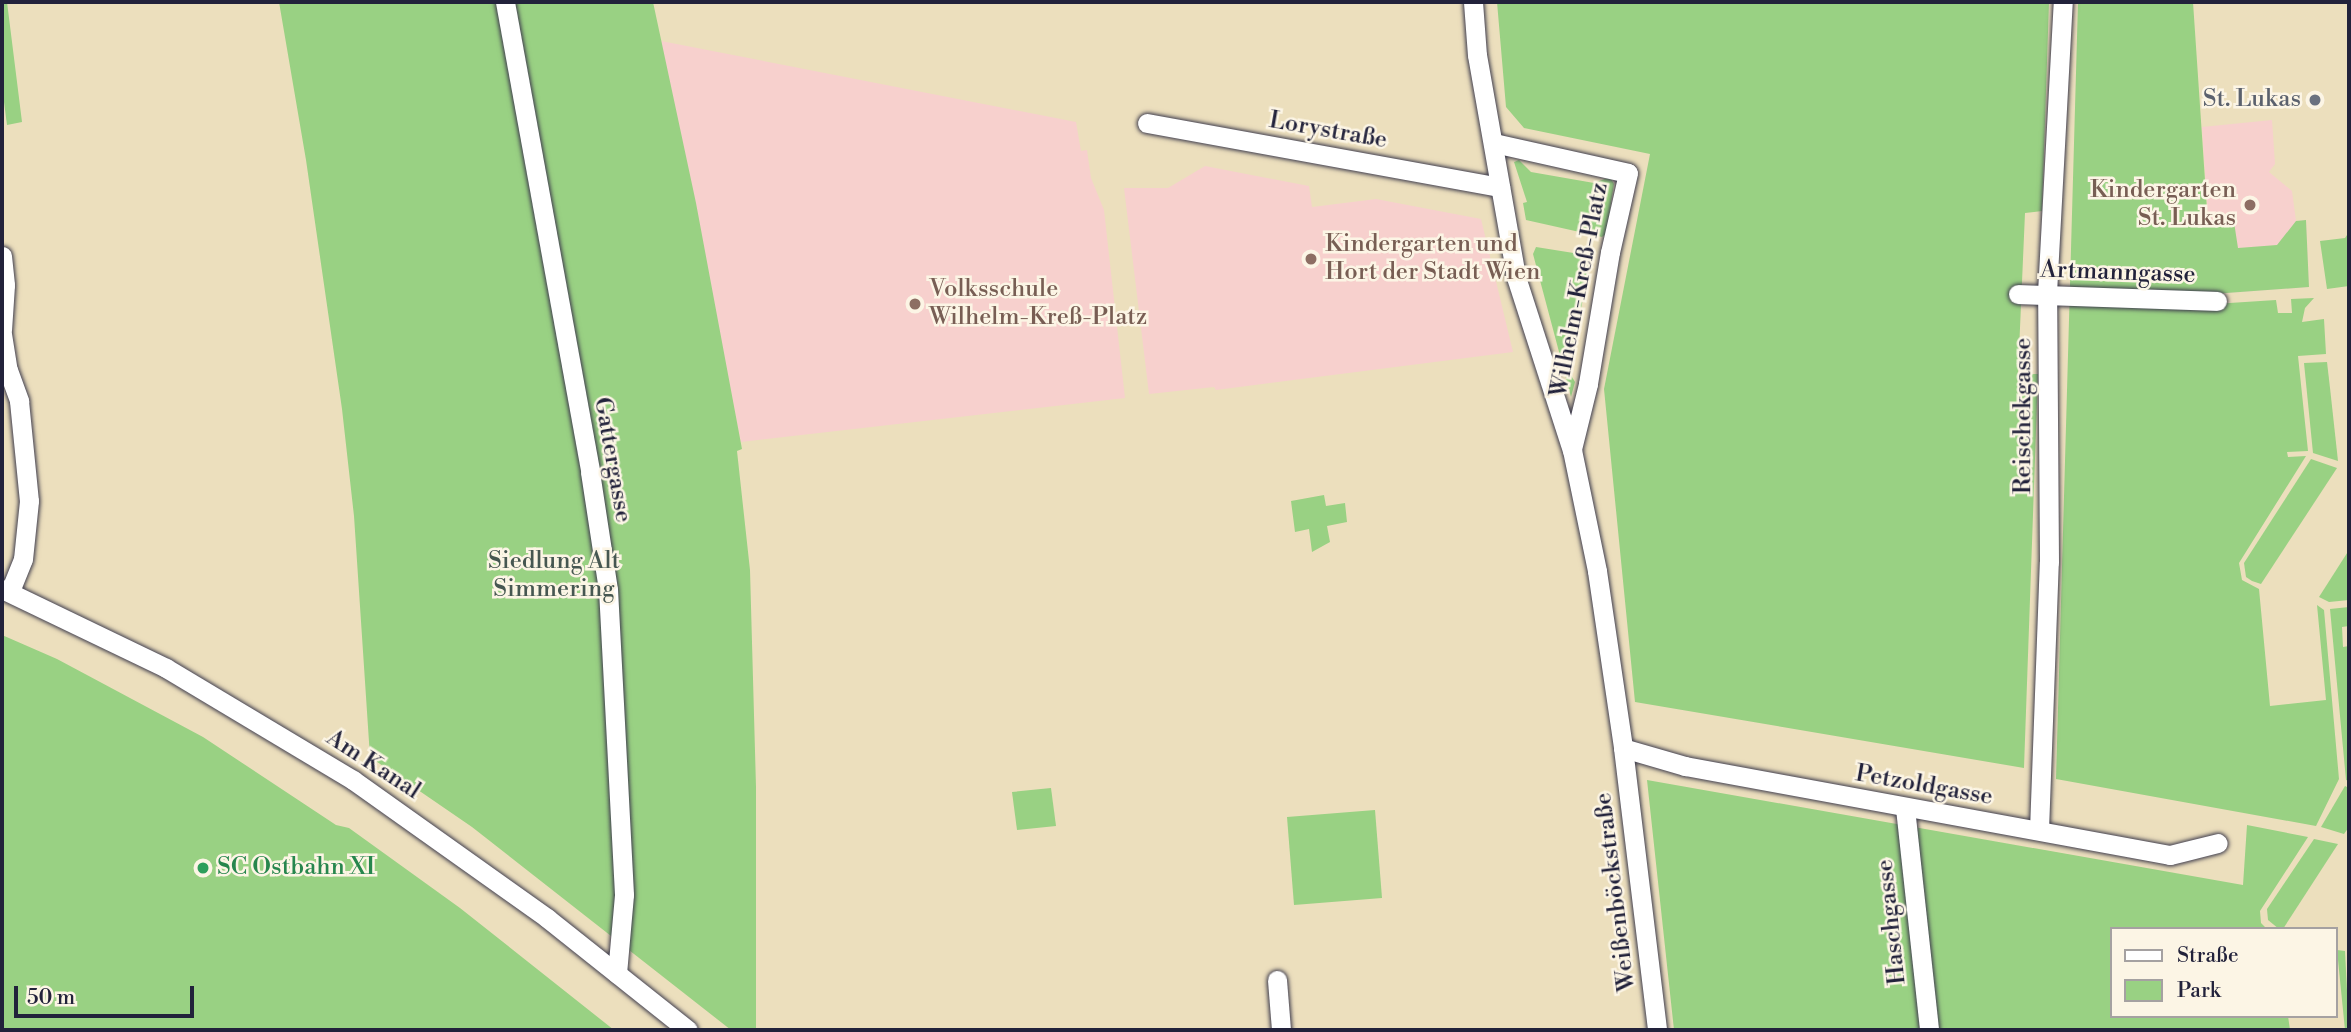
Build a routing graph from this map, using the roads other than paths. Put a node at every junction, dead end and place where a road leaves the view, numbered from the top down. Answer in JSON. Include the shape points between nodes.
{"nodes":[{"id":1,"x":505,"y":2,"type":"edge"},
{"id":2,"x":1473,"y":2,"type":"edge"},
{"id":3,"x":2063,"y":2,"type":"edge"},
{"id":4,"x":1147,"y":123,"type":"dead end"},
{"id":5,"x":1494,"y":143,"type":"junction"},
{"id":6,"x":1500,"y":187,"type":"junction"},
{"id":7,"x":2,"y":256,"type":"edge"},
{"id":8,"x":2048,"y":293,"type":"junction"},
{"id":9,"x":2018,"y":294,"type":"dead end"},
{"id":10,"x":2217,"y":301,"type":"dead end"},
{"id":11,"x":2,"y":332,"type":"edge"},
{"id":12,"x":1572,"y":450,"type":"junction"},
{"id":13,"x":6,"y":590,"type":"edge"},
{"id":14,"x":1623,"y":748,"type":"junction"},
{"id":15,"x":1905,"y":808,"type":"junction"},
{"id":16,"x":2039,"y":830,"type":"junction"},
{"id":17,"x":2218,"y":843,"type":"dead end"},
{"id":18,"x":617,"y":974,"type":"junction"},
{"id":19,"x":1277,"y":980,"type":"dead end"},
{"id":20,"x":688,"y":1030,"type":"edge"},
{"id":21,"x":1281,"y":1030,"type":"edge"},
{"id":22,"x":1657,"y":1030,"type":"edge"},
{"id":23,"x":1929,"y":1030,"type":"edge"}],
"edges":[{"from":1,"to":18,"type":"street","name":"Gattergasse","via":[[608,589],[624,895]]},
{"from":2,"to":5,"type":"street","via":[[1476,55]]},
{"from":3,"to":8,"type":"street","name":"Reischekgasse"},
{"from":4,"to":6,"type":"street","name":"Lorystraße"},
{"from":5,"to":6,"type":"street","name":"Wilhelm-Kreß-Platz"},
{"from":5,"to":12,"type":"street","name":"Wilhelm-Kreß-Platz","via":[[1628,173]]},
{"from":6,"to":12,"type":"street","name":"Wilhelm-Kreß-Platz","via":[[1516,277]]},
{"from":7,"to":11,"type":"street"},
{"from":8,"to":9,"type":"street","name":"Artmanngasse"},
{"from":8,"to":10,"type":"street","name":"Artmanngasse"},
{"from":8,"to":16,"type":"street","name":"Reischekgasse","via":[[2049,562]]},
{"from":11,"to":13,"type":"street","via":[[19,401],[29,500],[23,559]]},
{"from":12,"to":14,"type":"street","name":"Wilhelm-Kreß-Platz","via":[[1597,571]]},
{"from":13,"to":18,"type":"street","name":"Am Kanal","via":[[166,668],[353,780],[498,881]]},
{"from":14,"to":15,"type":"street","name":"Petzoldgasse","via":[[1685,766]]},
{"from":14,"to":22,"type":"street","name":"Weißenböckstraße"},
{"from":15,"to":16,"type":"street","name":"Petzoldgasse"},
{"from":15,"to":23,"type":"street","name":"Haschgasse"},
{"from":16,"to":17,"type":"street","name":"Petzoldgasse","via":[[2170,855]]},
{"from":18,"to":20,"type":"street","name":"Am Kanal"},
{"from":19,"to":21,"type":"street"}]}
